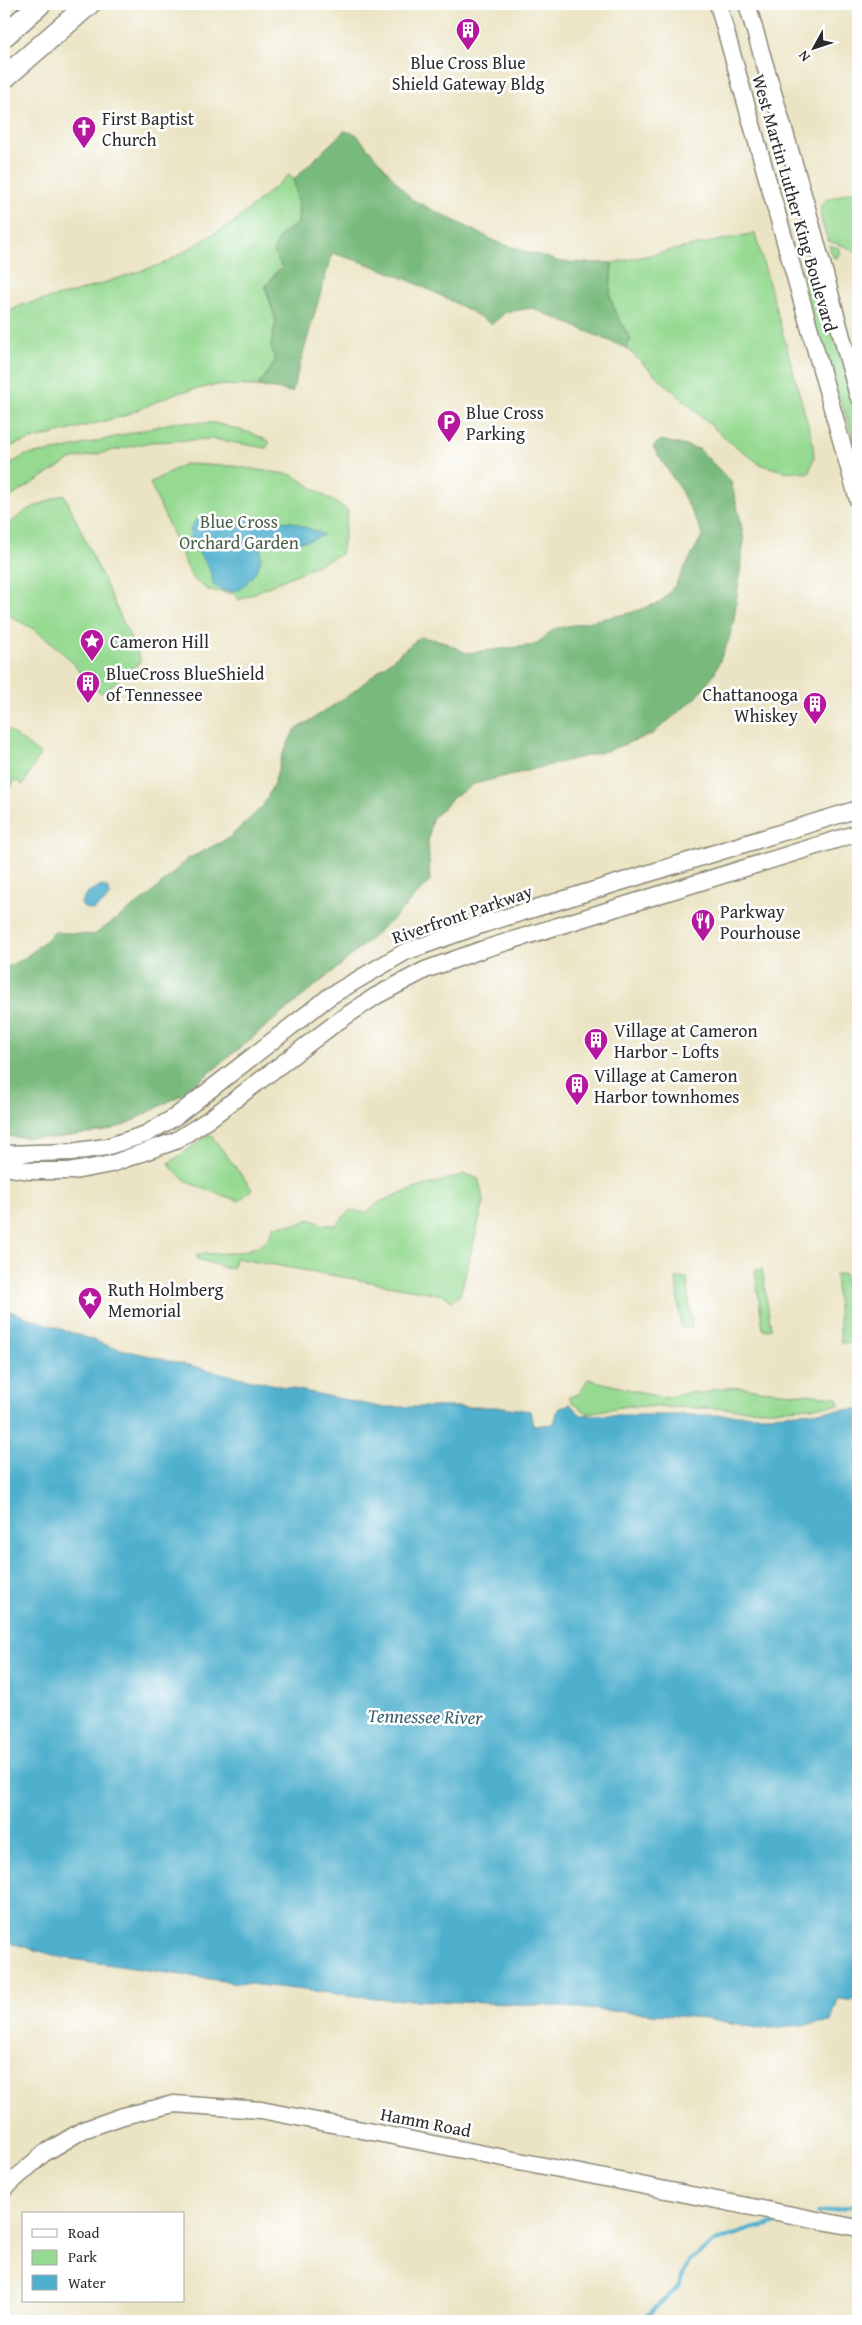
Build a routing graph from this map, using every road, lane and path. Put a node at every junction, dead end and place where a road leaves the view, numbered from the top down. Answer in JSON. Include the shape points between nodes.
{"nodes":[{"id":1,"x":40,"y":4,"type":"edge"},
{"id":2,"x":89,"y":4,"type":"edge"},
{"id":3,"x":718,"y":4,"type":"edge"},
{"id":4,"x":747,"y":4,"type":"edge"},
{"id":5,"x":4,"y":36,"type":"edge"},
{"id":6,"x":4,"y":78,"type":"edge"},
{"id":7,"x":858,"y":396,"type":"edge"},
{"id":8,"x":858,"y":500,"type":"edge"},
{"id":9,"x":858,"y":809,"type":"edge"},
{"id":10,"x":858,"y":833,"type":"edge"},
{"id":11,"x":4,"y":1154,"type":"edge"},
{"id":12,"x":4,"y":1168,"type":"edge"},
{"id":13,"x":4,"y":2189,"type":"edge"},
{"id":14,"x":858,"y":2228,"type":"edge"}],
"edges":[{"from":1,"to":5,"type":"highway"},
{"from":2,"to":6,"type":"highway"},
{"from":3,"to":8,"type":"main road","name":"West Martin Luther King Boulevard"},
{"from":4,"to":7,"type":"main road","name":"West Martin Luther King Boulevard"},
{"from":9,"to":11,"type":"main road","name":"Riverfront Parkway","via":[[484,924],[405,952],[330,996],[176,1117],[146,1134],[106,1147],[72,1152]]},
{"from":10,"to":12,"type":"main road","via":[[425,970],[376,996],[208,1120],[168,1144],[111,1164],[74,1171]]},
{"from":13,"to":14,"type":"main road","name":"Hamm Road","via":[[43,2154],[83,2130],[174,2104],[269,2111]]}]}
